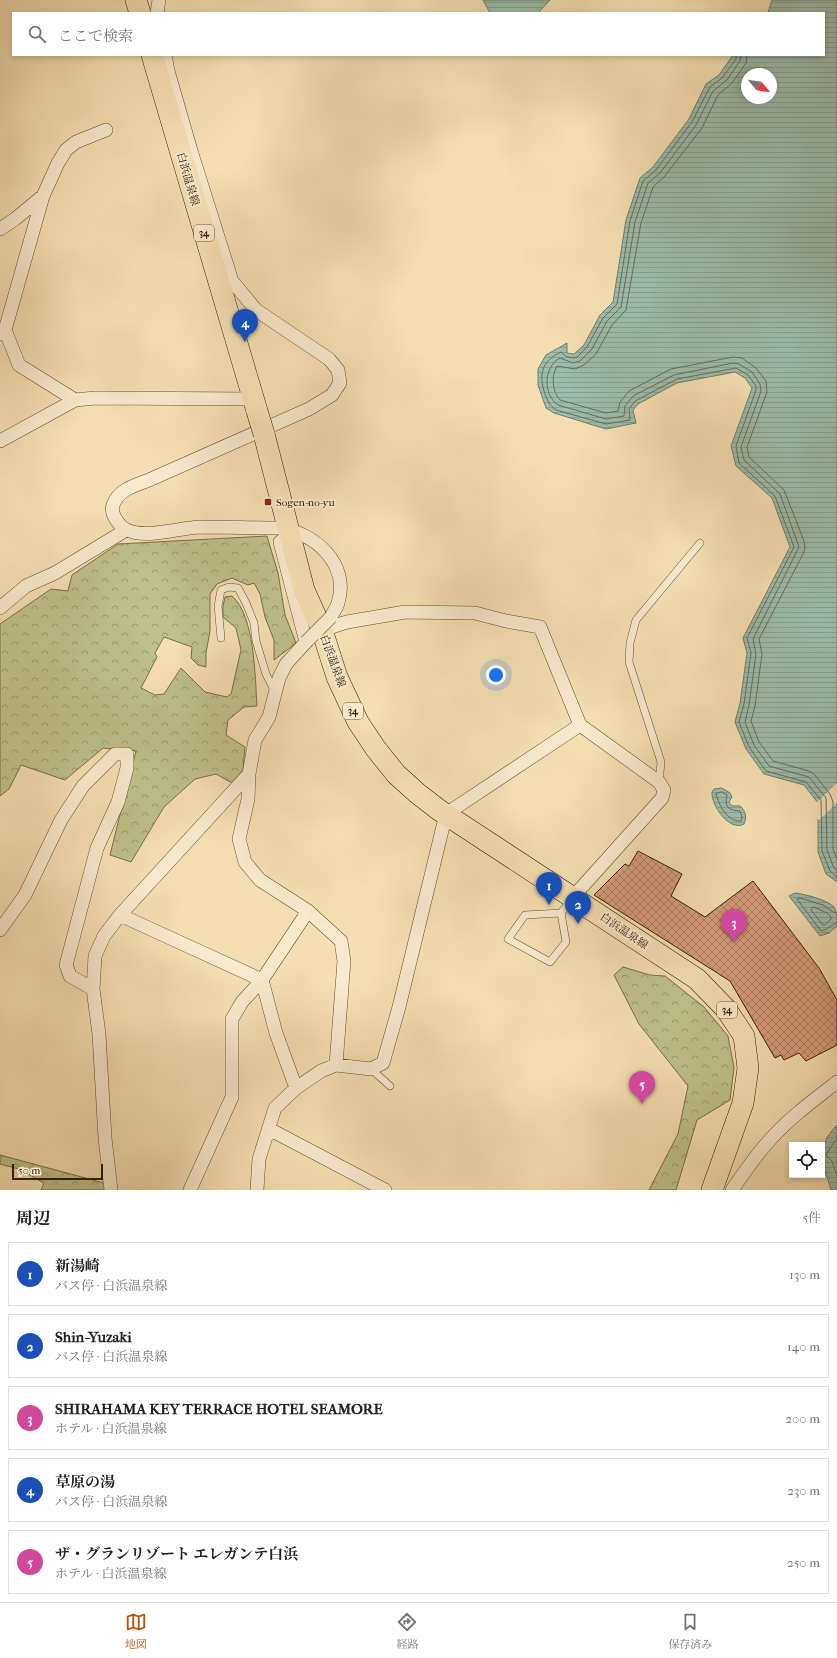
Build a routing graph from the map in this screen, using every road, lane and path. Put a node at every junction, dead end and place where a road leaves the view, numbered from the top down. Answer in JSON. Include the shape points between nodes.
{"nodes":[{"id":1,"x":136,"y":0,"type":"edge"},
{"id":2,"x":159,"y":0,"type":"edge"},
{"id":3,"x":140,"y":12,"type":"edge"},
{"id":4,"x":157,"y":12,"type":"edge"},
{"id":5,"x":152,"y":56,"type":"edge"},
{"id":6,"x":165,"y":56,"type":"edge"},
{"id":7,"x":106,"y":130,"type":"dead end"},
{"id":8,"x":43,"y":196,"type":"junction"},
{"id":9,"x":0,"y":228,"type":"edge"},
{"id":10,"x":2,"y":332,"type":"edge"},
{"id":11,"x":75,"y":400,"type":"junction"},
{"id":12,"x":255,"y":405,"type":"junction"},
{"id":13,"x":0,"y":441,"type":"edge"},
{"id":14,"x":126,"y":530,"type":"junction"},
{"id":15,"x":289,"y":531,"type":"junction"},
{"id":16,"x":700,"y":542,"type":"dead end"},
{"id":17,"x":0,"y":608,"type":"edge"},
{"id":18,"x":320,"y":630,"type":"junction"},
{"id":19,"x":221,"y":638,"type":"dead end"},
{"id":20,"x":275,"y":692,"type":"junction"},
{"id":21,"x":580,"y":725,"type":"junction"},
{"id":22,"x":249,"y":774,"type":"junction"},
{"id":23,"x":659,"y":782,"type":"junction"},
{"id":24,"x":446,"y":814,"type":"junction"},
{"id":25,"x":567,"y":905,"type":"junction"},
{"id":26,"x":308,"y":911,"type":"junction"},
{"id":27,"x":120,"y":915,"type":"junction"},
{"id":28,"x":0,"y":930,"type":"edge"},
{"id":29,"x":262,"y":980,"type":"junction"},
{"id":30,"x":93,"y":989,"type":"junction"},
{"id":31,"x":336,"y":1065,"type":"junction"},
{"id":32,"x":371,"y":1069,"type":"junction"},
{"id":33,"x":837,"y":1082,"type":"edge"},
{"id":34,"x":390,"y":1086,"type":"dead end"},
{"id":35,"x":296,"y":1088,"type":"junction"},
{"id":36,"x":269,"y":1129,"type":"junction"},
{"id":37,"x":111,"y":1190,"type":"edge"},
{"id":38,"x":190,"y":1190,"type":"edge"},
{"id":39,"x":257,"y":1190,"type":"edge"},
{"id":40,"x":385,"y":1190,"type":"edge"},
{"id":41,"x":712,"y":1190,"type":"edge"},
{"id":42,"x":732,"y":1190,"type":"edge"}],
"edges":[{"from":1,"to":3,"type":"main road"},
{"from":2,"to":4,"type":"street"},
{"from":5,"to":12,"type":"main road","name":"白浜温泉線","number":"34"},
{"from":6,"to":14,"type":"street","via":[[192,154],[232,281],[256,310],[329,359],[338,370],[340,382],[332,395],[309,409],[124,489],[115,500],[112,509],[114,517]]},
{"from":7,"to":8,"type":"street","via":[[76,142],[66,150]]},
{"from":8,"to":9,"type":"street"},
{"from":8,"to":10,"type":"street"},
{"from":10,"to":11,"type":"street","via":[[19,364]]},
{"from":11,"to":12,"type":"street","via":[[95,398]]},
{"from":11,"to":13,"type":"street"},
{"from":12,"to":15,"type":"main road","name":"白浜温泉線","number":"34","bridge":true},
{"from":14,"to":15,"type":"street","via":[[143,533],[198,527]]},
{"from":14,"to":17,"type":"street","via":[[55,573],[26,586]]},
{"from":15,"to":18,"type":"main road","name":"白浜温泉線","number":"34","via":[[304,590]]},
{"from":15,"to":18,"type":"street","via":[[324,548],[336,566],[340,591],[338,604]]},
{"from":16,"to":23,"type":"lane","via":[[636,620],[630,643],[629,662],[661,762]]},
{"from":18,"to":20,"type":"street","via":[[286,664]]},
{"from":18,"to":21,"type":"street","via":[[347,622],[405,612],[475,612],[540,627]]},
{"from":18,"to":24,"type":"main road","name":"白浜温泉線","number":"34","via":[[337,677],[358,722],[376,749],[396,774]]},
{"from":19,"to":20,"type":"lane","via":[[218,606],[221,590],[229,587],[238,588],[254,623],[256,641],[266,674]]},
{"from":20,"to":22,"type":"street","via":[[269,717],[255,740]]},
{"from":21,"to":23,"type":"street"},
{"from":21,"to":24,"type":"street"},
{"from":22,"to":26,"type":"street","via":[[248,799],[239,839],[245,862],[260,880]]},
{"from":22,"to":27,"type":"street"},
{"from":23,"to":25,"type":"street","via":[[664,790],[662,798]]},
{"from":24,"to":25,"type":"main road","name":"白浜温泉線","number":"34"},
{"from":24,"to":32,"type":"street","via":[[383,1063]]},
{"from":25,"to":25,"type":"lane","via":[[566,942],[550,962],[508,939],[525,915]]},
{"from":25,"to":41,"type":"main road","name":"白浜温泉線","number":"34","via":[[698,979],[726,1009],[744,1036],[748,1068],[743,1103]]},
{"from":26,"to":29,"type":"street"},
{"from":26,"to":31,"type":"street","via":[[341,941],[344,961]]},
{"from":27,"to":29,"type":"street"},
{"from":27,"to":30,"type":"street","via":[[104,936],[95,956]]},
{"from":28,"to":30,"type":"street","via":[[26,895],[61,820],[83,786],[115,754],[127,754],[127,768],[118,802],[97,848],[66,965],[70,976]]},
{"from":29,"to":35,"type":"street","via":[[276,1033]]},
{"from":29,"to":38,"type":"street","via":[[242,1002],[232,1019],[232,1097]]},
{"from":30,"to":37,"type":"street","via":[[99,1034],[104,1138]]},
{"from":31,"to":32,"type":"street"},
{"from":31,"to":35,"type":"street","via":[[321,1071]]},
{"from":32,"to":34,"type":"lane"},
{"from":33,"to":42,"type":"street","via":[[770,1139]]},
{"from":35,"to":36,"type":"street","via":[[276,1108]]},
{"from":36,"to":39,"type":"street","via":[[259,1159]]},
{"from":36,"to":40,"type":"street"}]}
